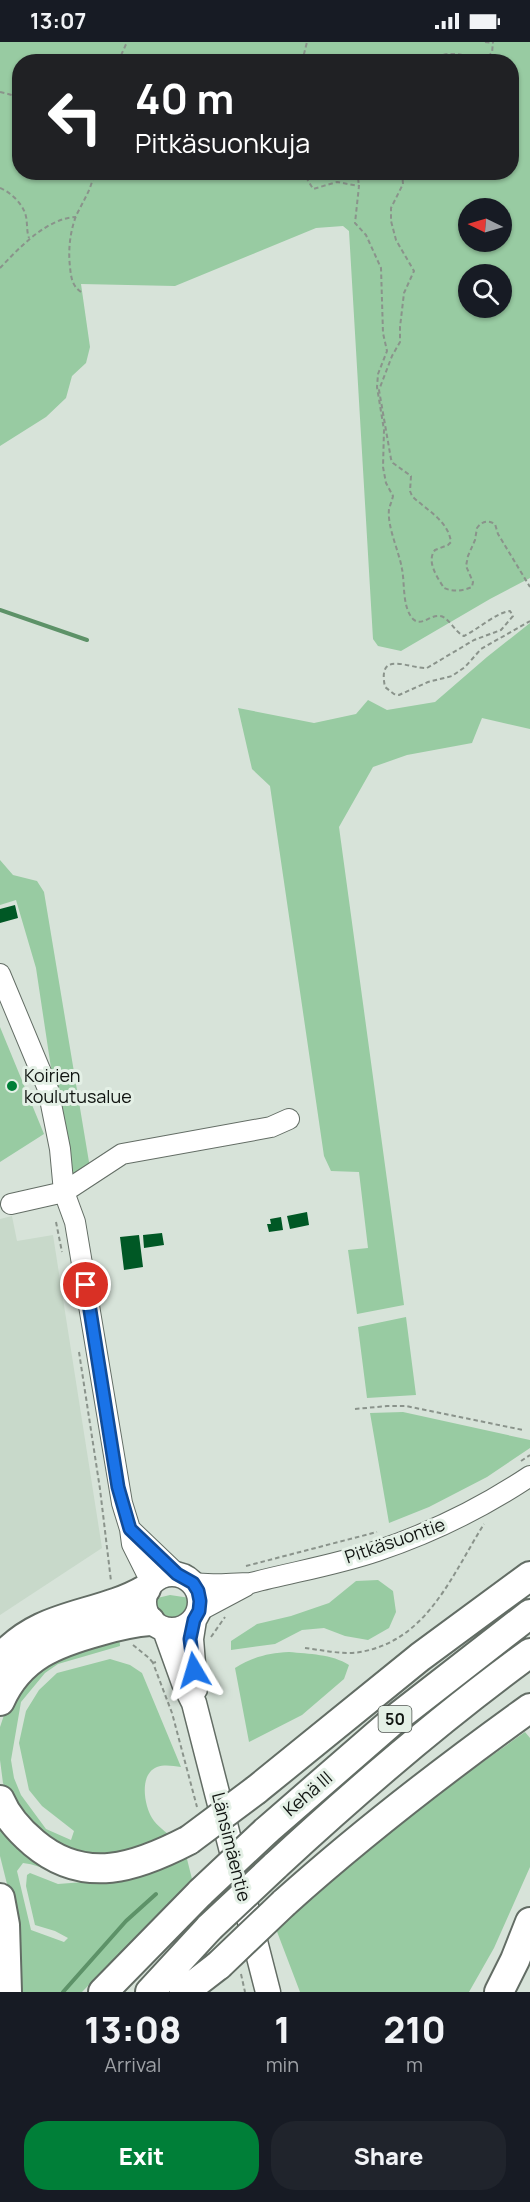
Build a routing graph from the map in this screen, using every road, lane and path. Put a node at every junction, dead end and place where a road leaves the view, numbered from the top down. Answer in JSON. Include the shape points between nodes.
{"nodes":[{"id":1,"x":485,"y":42,"type":"edge"},
{"id":2,"x":493,"y":43,"type":"edge"},
{"id":3,"x":440,"y":54,"type":"edge"},
{"id":4,"x":459,"y":54,"type":"edge"},
{"id":5,"x":92,"y":180,"type":"edge"},
{"id":6,"x":308,"y":180,"type":"edge"},
{"id":7,"x":358,"y":180,"type":"edge"},
{"id":8,"x":403,"y":180,"type":"edge"},
{"id":9,"x":359,"y":186,"type":"junction"},
{"id":10,"x":0,"y":188,"type":"edge"},
{"id":11,"x":76,"y":217,"type":"junction"},
{"id":12,"x":29,"y":238,"type":"junction"},
{"id":13,"x":0,"y":267,"type":"edge"},
{"id":14,"x":81,"y":292,"type":"dead end"},
{"id":15,"x":530,"y":587,"type":"edge"},
{"id":16,"x":530,"y":621,"type":"edge"},
{"id":17,"x":0,"y":974,"type":"edge"},
{"id":18,"x":289,"y":1119,"type":"dead end"},
{"id":19,"x":57,"y":1193,"type":"junction"},
{"id":20,"x":11,"y":1204,"type":"dead end"},
{"id":21,"x":63,"y":1258,"type":"dead end"},
{"id":22,"x":78,"y":1350,"type":"dead end"},
{"id":23,"x":355,"y":1409,"type":"dead end"},
{"id":24,"x":523,"y":1430,"type":"dead end"},
{"id":25,"x":530,"y":1455,"type":"edge"},
{"id":26,"x":525,"y":1469,"type":"edge"},
{"id":27,"x":484,"y":1525,"type":"dead end"},
{"id":28,"x":130,"y":1529,"type":"junction"},
{"id":29,"x":385,"y":1530,"type":"dead end"},
{"id":30,"x":530,"y":1576,"type":"edge"},
{"id":31,"x":185,"y":1578,"type":"junction"},
{"id":32,"x":149,"y":1586,"type":"junction"},
{"id":33,"x":240,"y":1586,"type":"junction"},
{"id":34,"x":119,"y":1614,"type":"junction"},
{"id":35,"x":530,"y":1614,"type":"edge"},
{"id":36,"x":197,"y":1615,"type":"junction"},
{"id":37,"x":157,"y":1625,"type":"junction"},
{"id":38,"x":305,"y":1647,"type":"dead end"},
{"id":39,"x":530,"y":1653,"type":"edge"},
{"id":40,"x":173,"y":1656,"type":"junction"},
{"id":41,"x":0,"y":1659,"type":"edge"},
{"id":42,"x":0,"y":1701,"type":"edge"},
{"id":43,"x":530,"y":1708,"type":"edge"},
{"id":44,"x":0,"y":1800,"type":"edge"},
{"id":45,"x":198,"y":1814,"type":"dead end"},
{"id":46,"x":0,"y":1898,"type":"edge"},
{"id":47,"x":530,"y":1922,"type":"edge"},
{"id":48,"x":229,"y":1968,"type":"junction"},
{"id":49,"x":6,"y":1992,"type":"edge"},
{"id":50,"x":103,"y":1992,"type":"edge"},
{"id":51,"x":150,"y":1992,"type":"edge"},
{"id":52,"x":184,"y":1992,"type":"edge"},
{"id":53,"x":200,"y":1992,"type":"edge"},
{"id":54,"x":245,"y":1992,"type":"edge"},
{"id":55,"x":268,"y":1992,"type":"edge"},
{"id":56,"x":499,"y":1992,"type":"edge"}],
"edges":[{"from":1,"to":2,"type":"path"},
{"from":3,"to":4,"type":"path"},
{"from":5,"to":11,"type":"path"},
{"from":6,"to":9,"type":"path","via":[[313,189],[337,182]]},
{"from":7,"to":9,"type":"path"},
{"from":8,"to":15,"type":"path","via":[[391,221],[396,240],[414,271],[404,293],[400,342],[380,390],[391,459],[411,476],[412,495],[447,529],[451,542],[431,555],[434,571],[444,588],[462,591],[472,587],[467,560],[477,528],[485,521],[495,524]]},
{"from":9,"to":16,"type":"path","via":[[355,223],[366,235],[381,268],[387,351],[376,380],[384,430],[383,467],[393,496],[391,522],[410,614],[419,622],[444,617],[464,636],[501,613],[510,611],[513,616],[501,630],[474,640],[427,668],[392,663],[384,673],[386,687],[399,695],[452,676],[481,649]]},
{"from":10,"to":12,"type":"path","via":[[11,194],[26,214]]},
{"from":11,"to":12,"type":"path","via":[[67,217]]},
{"from":11,"to":14,"type":"path","via":[[69,261],[75,288]]},
{"from":12,"to":13,"type":"path"},
{"from":17,"to":19,"type":"street","via":[[48,1089],[60,1149]]},
{"from":18,"to":19,"type":"street","via":[[271,1128],[122,1154]]},
{"from":19,"to":20,"type":"street"},
{"from":19,"to":21,"type":"path"},
{"from":19,"to":28,"type":"street","via":[[75,1222],[118,1487]]},
{"from":22,"to":34,"type":"path","via":[[102,1500],[108,1567]]},
{"from":23,"to":24,"type":"path","via":[[406,1407]]},
{"from":25,"to":26,"type":"path"},
{"from":26,"to":33,"type":"street","name":"Pitkäsuontie","via":[[502,1495],[442,1527],[375,1552]]},
{"from":27,"to":38,"type":"path","via":[[443,1592],[413,1629],[358,1653]]},
{"from":28,"to":31,"type":"street"},
{"from":28,"to":32,"type":"street"},
{"from":29,"to":33,"type":"path","via":[[232,1569],[231,1574]]},
{"from":30,"to":44,"type":"highway","bridge":true,"via":[[420,1657],[256,1790],[189,1840],[158,1856],[117,1868],[85,1868],[40,1849],[18,1828]]},
{"from":31,"to":32,"type":"main road","via":[[168,1573]]},
{"from":31,"to":33,"type":"street","name":"Pitkäsuontie","via":[[211,1586]]},
{"from":31,"to":36,"type":"main road","via":[[198,1591]]},
{"from":32,"to":34,"type":"highway"},
{"from":32,"to":37,"type":"main road","via":[[143,1600],[145,1611]]},
{"from":33,"to":36,"type":"street","name":"Pitkäsuontie"},
{"from":33,"to":40,"type":"path","via":[[239,1604],[222,1620],[204,1647]]},
{"from":34,"to":37,"type":"highway"},
{"from":34,"to":40,"type":"path","via":[[127,1639],[149,1658]]},
{"from":34,"to":41,"type":"highway","via":[[38,1628]]},
{"from":34,"to":42,"type":"highway","via":[[54,1645],[23,1667]]},
{"from":35,"to":50,"type":"highway","name":"Kehä III","number":"50","bridge":true,"via":[[394,1719],[266,1831]]},
{"from":36,"to":37,"type":"main road","via":[[181,1629]]},
{"from":36,"to":40,"type":"main road","name":"Länsimäentie","via":[[190,1639]]},
{"from":37,"to":40,"type":"main road","name":"Länsimäentie"},
{"from":39,"to":51,"type":"highway","name":"Kehä III","number":"50","bridge":true,"via":[[393,1762],[274,1866]]},
{"from":40,"to":45,"type":"path","via":[[172,1713]]},
{"from":40,"to":55,"type":"main road","name":"Länsimäentie","via":[[194,1703]]},
{"from":43,"to":48,"type":"highway","bridge":true,"via":[[342,1850],[284,1903]]},
{"from":46,"to":49,"type":"highway","via":[[5,1925]]},
{"from":47,"to":56,"type":"highway"},
{"from":48,"to":52,"type":"highway"},
{"from":48,"to":53,"type":"highway"},
{"from":48,"to":54,"type":"path"}]}
